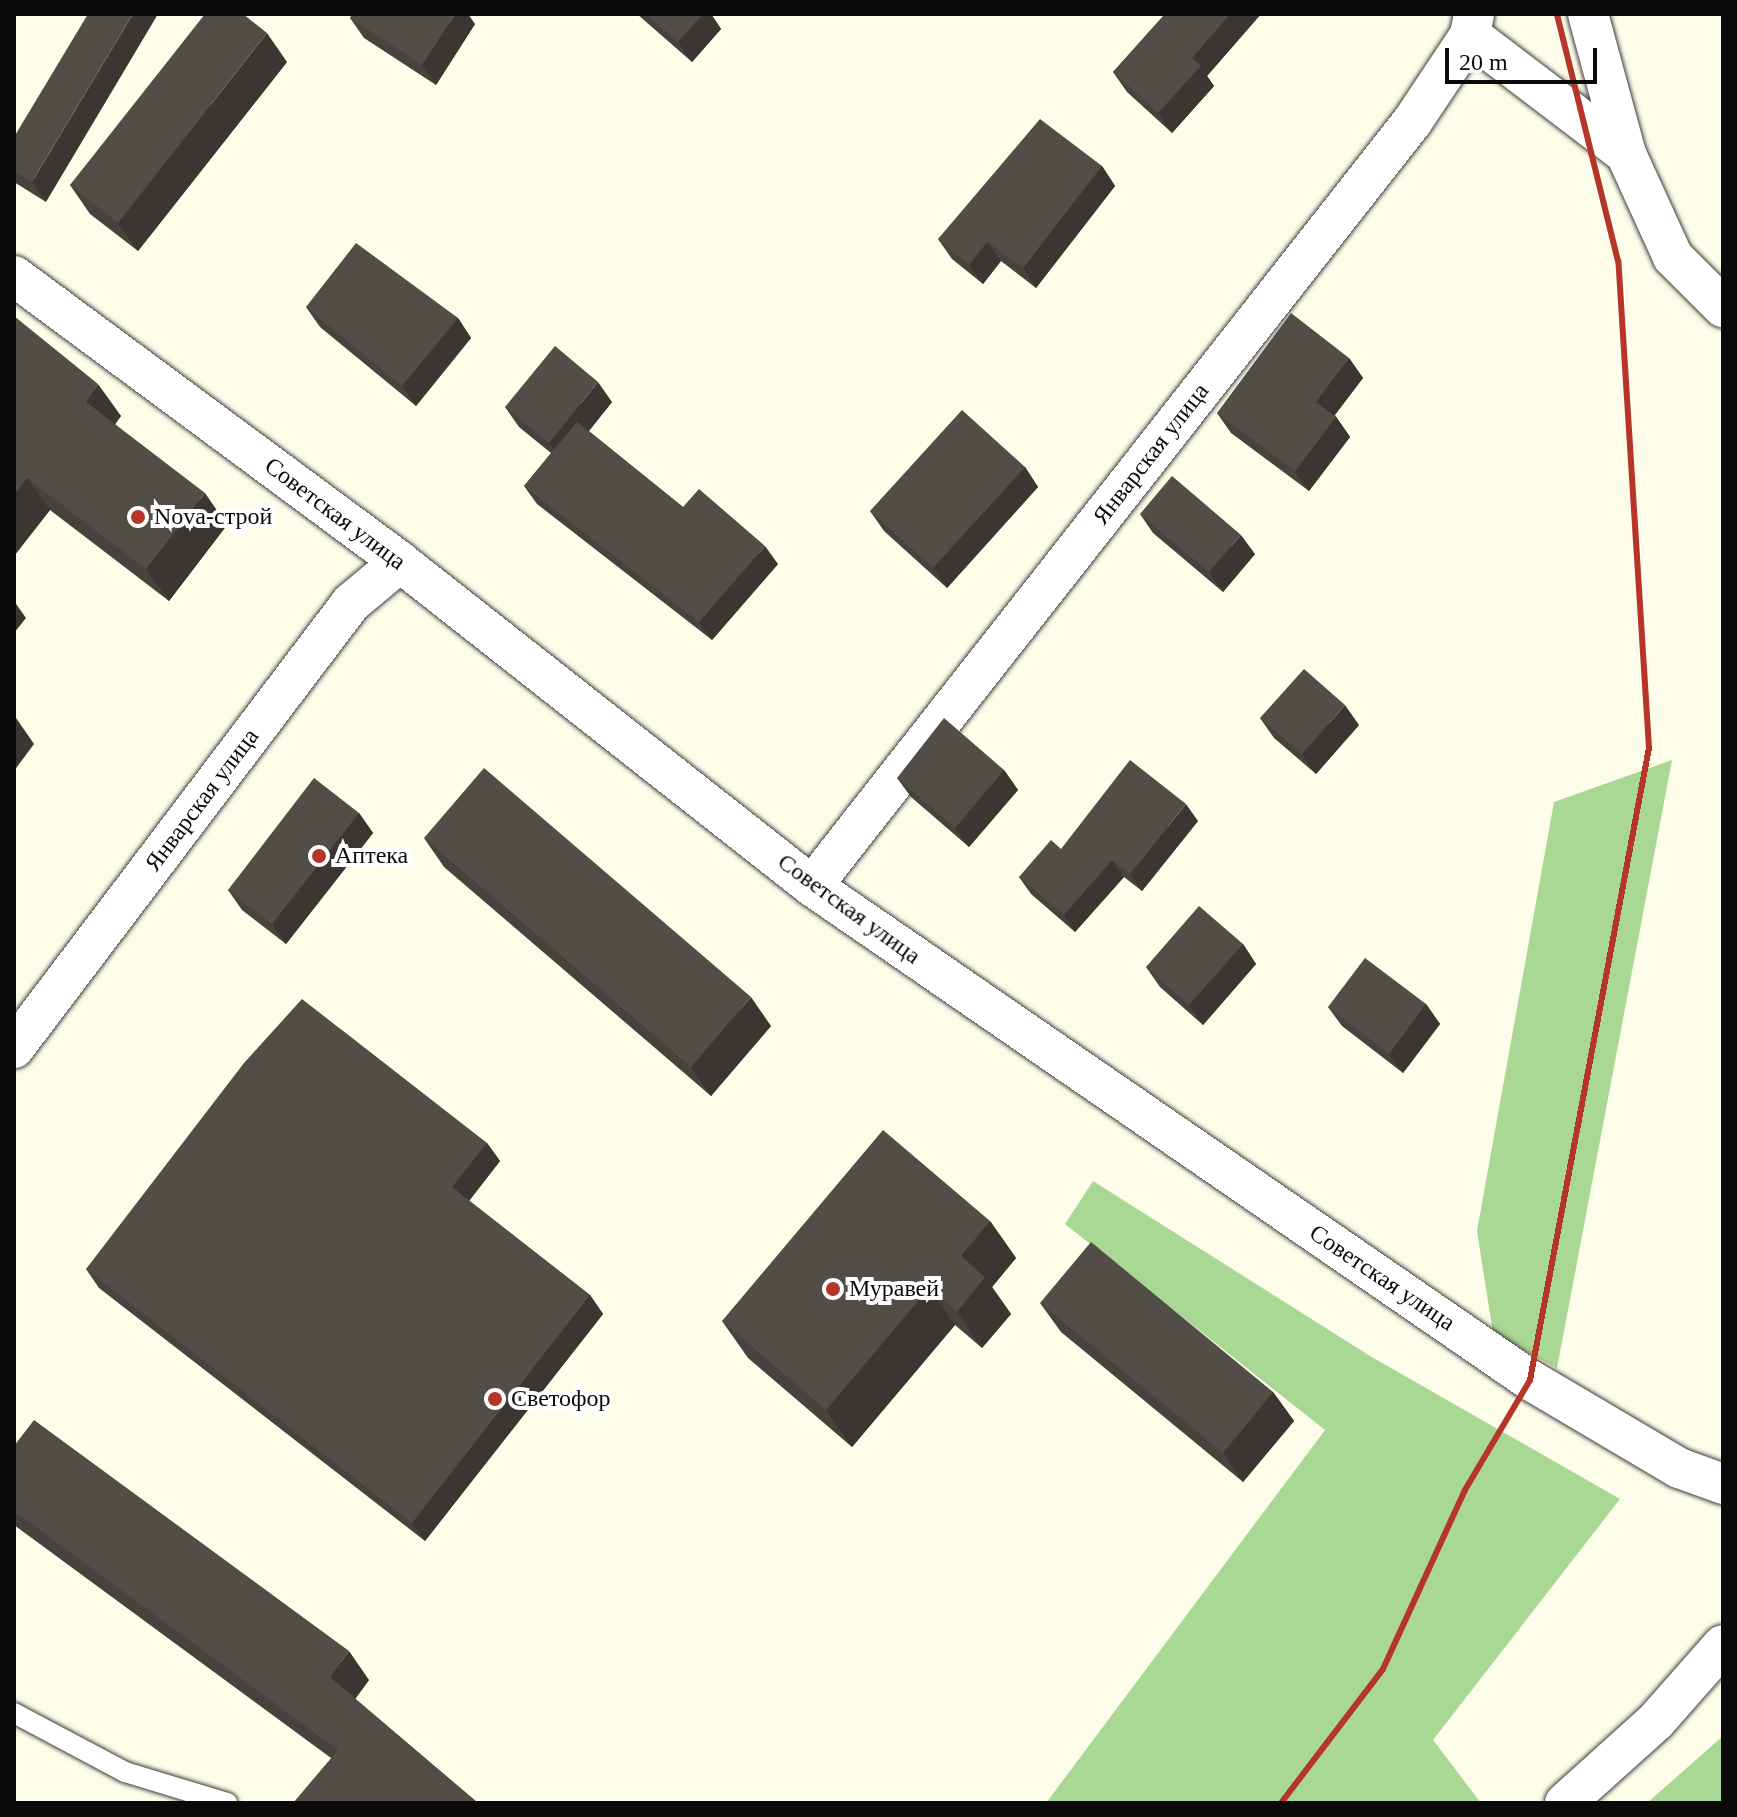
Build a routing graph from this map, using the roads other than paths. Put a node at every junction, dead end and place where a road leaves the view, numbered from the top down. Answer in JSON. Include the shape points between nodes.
{"nodes":[{"id":1,"x":1588,"y":14,"type":"edge"},
{"id":2,"x":1472,"y":24,"type":"edge"},
{"id":3,"x":1626,"y":154,"type":"junction"},
{"id":4,"x":14,"y":276,"type":"edge"},
{"id":5,"x":1723,"y":307,"type":"edge"},
{"id":6,"x":400,"y":562,"type":"junction"},
{"id":7,"x":812,"y":886,"type":"junction"},
{"id":8,"x":14,"y":1048,"type":"edge"},
{"id":9,"x":1723,"y":1484,"type":"edge"},
{"id":10,"x":1723,"y":1645,"type":"edge"},
{"id":11,"x":14,"y":1713,"type":"edge"},
{"id":12,"x":227,"y":1803,"type":"edge"},
{"id":13,"x":1565,"y":1803,"type":"edge"}],
"edges":[{"from":1,"to":3,"type":"street"},
{"from":2,"to":3,"type":"street"},
{"from":2,"to":7,"type":"street","name":"Январская улица","via":[[1412,122]]},
{"from":3,"to":5,"type":"street","via":[[1673,257]]},
{"from":4,"to":6,"type":"street","name":"Советская улица"},
{"from":6,"to":7,"type":"street","name":"Советская улица"},
{"from":6,"to":8,"type":"street","name":"Январская улица","via":[[351,603]]},
{"from":7,"to":9,"type":"street","name":"Советская улица","via":[[1530,1380],[1679,1468]]},
{"from":10,"to":13,"type":"street","via":[[1656,1721]]},
{"from":11,"to":12,"type":"lane","via":[[125,1772]]}]}
